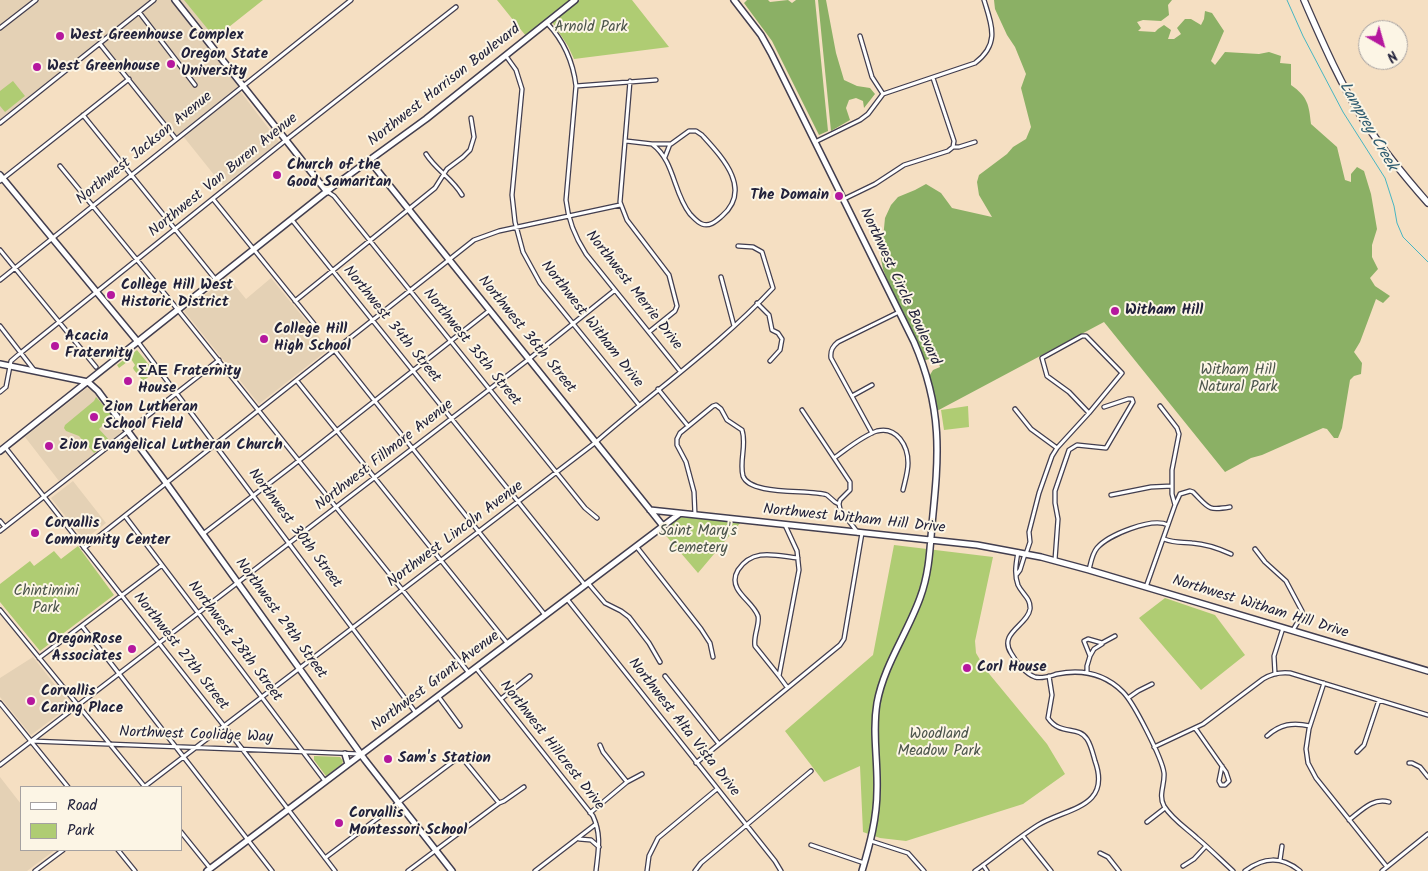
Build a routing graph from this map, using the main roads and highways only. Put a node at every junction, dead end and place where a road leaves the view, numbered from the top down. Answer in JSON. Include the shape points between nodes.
{"nodes":[{"id":1,"x":1304,"y":0,"type":"edge"},
{"id":2,"x":1428,"y":203,"type":"edge"}],
"edges":[{"from":1,"to":2,"type":"main road","via":[[1325,49],[1364,120]]}]}
